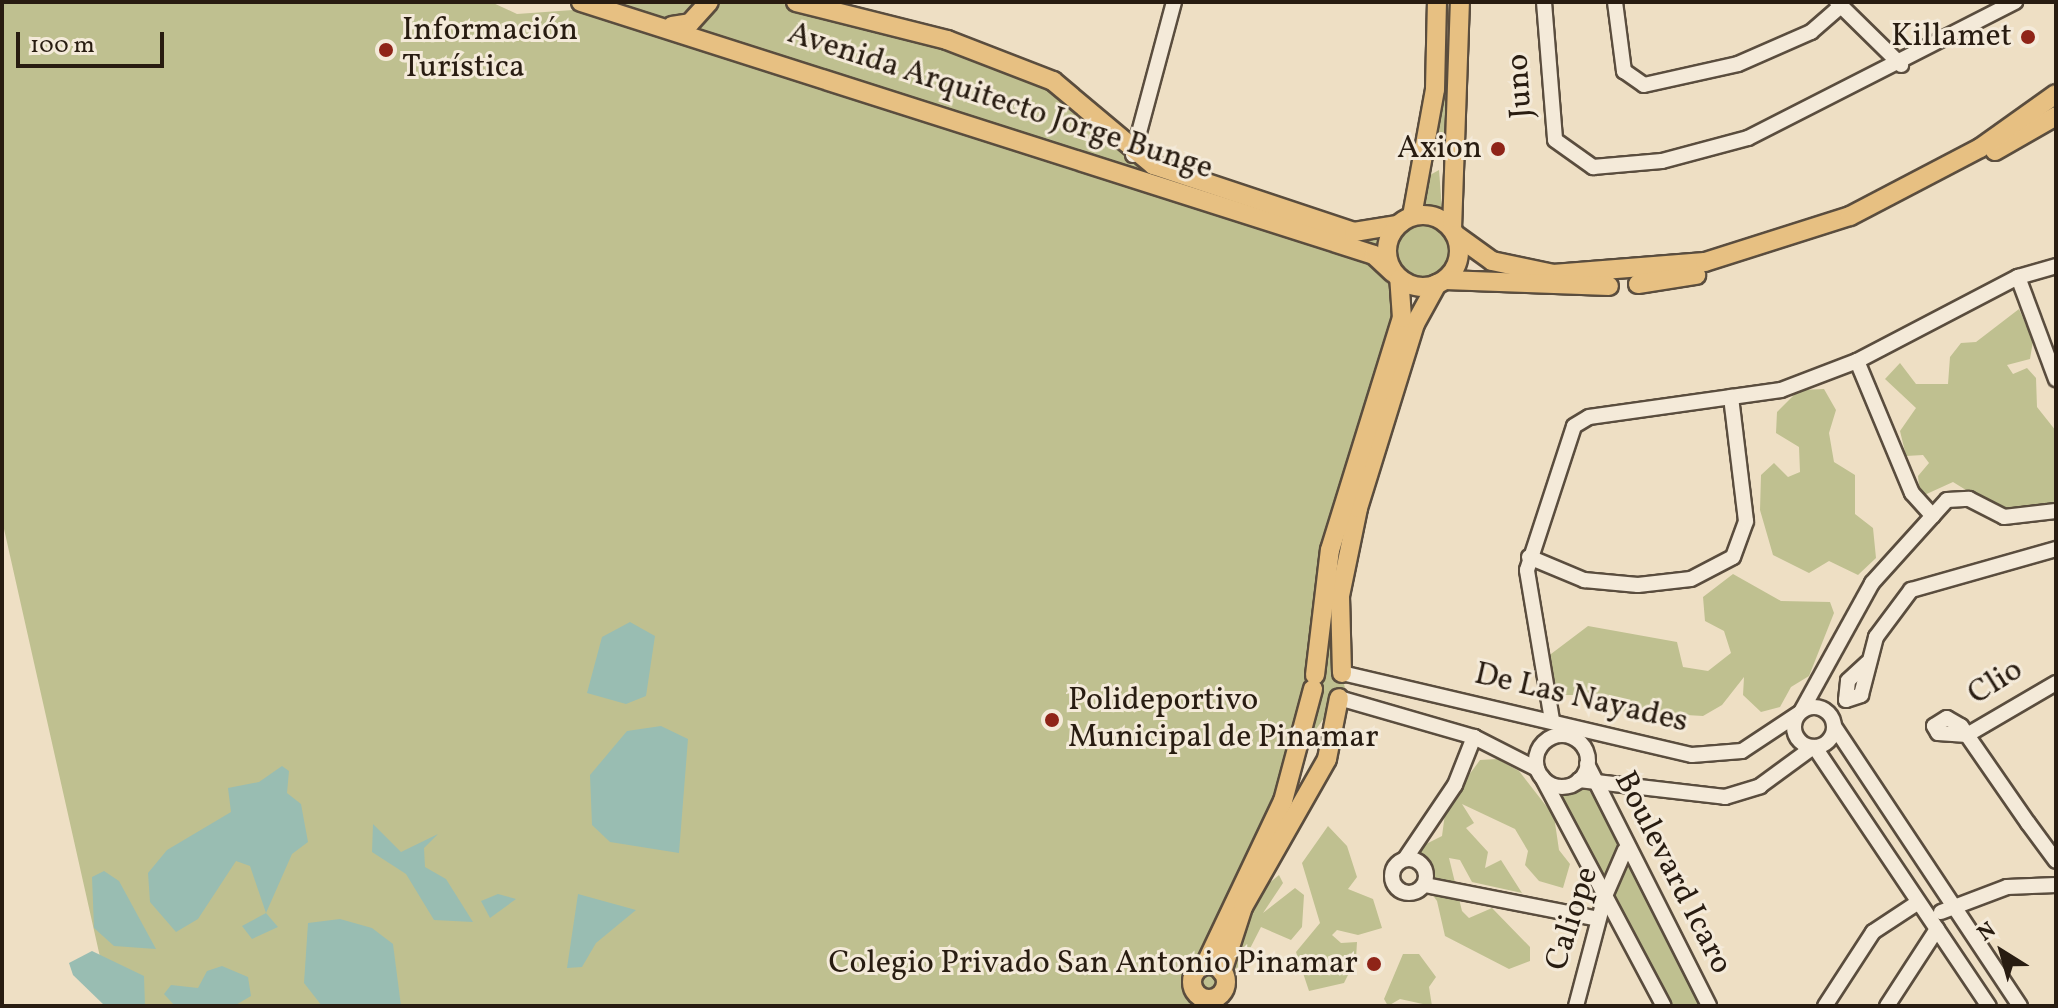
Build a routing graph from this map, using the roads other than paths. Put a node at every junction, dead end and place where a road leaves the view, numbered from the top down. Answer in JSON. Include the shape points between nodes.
{"nodes":[{"id":1,"x":581,"y":2,"type":"edge"},
{"id":2,"x":709,"y":2,"type":"edge"},
{"id":3,"x":796,"y":2,"type":"edge"},
{"id":4,"x":1174,"y":2,"type":"edge"},
{"id":5,"x":1437,"y":2,"type":"edge"},
{"id":6,"x":1460,"y":2,"type":"edge"},
{"id":7,"x":1544,"y":2,"type":"edge"},
{"id":8,"x":1615,"y":2,"type":"edge"},
{"id":9,"x":2015,"y":2,"type":"edge"},
{"id":10,"x":1839,"y":4,"type":"edge"},
{"id":11,"x":672,"y":26,"type":"junction"},
{"id":12,"x":1436,"y":60,"type":"junction"},
{"id":13,"x":1462,"y":61,"type":"junction"},
{"id":14,"x":1901,"y":65,"type":"junction"},
{"id":15,"x":2056,"y":94,"type":"edge"},
{"id":16,"x":2056,"y":116,"type":"edge"},
{"id":17,"x":1133,"y":155,"type":"junction"},
{"id":18,"x":1424,"y":161,"type":"junction"},
{"id":19,"x":1452,"y":163,"type":"junction"},
{"id":20,"x":1404,"y":220,"type":"junction"},
{"id":21,"x":1454,"y":232,"type":"junction"},
{"id":22,"x":2056,"y":266,"type":"edge"},
{"id":23,"x":1396,"y":276,"type":"junction"},
{"id":24,"x":2018,"y":277,"type":"junction"},
{"id":25,"x":1441,"y":282,"type":"junction"},
{"id":26,"x":1857,"y":361,"type":"junction"},
{"id":27,"x":2056,"y":379,"type":"edge"},
{"id":28,"x":1731,"y":397,"type":"junction"},
{"id":29,"x":2056,"y":511,"type":"edge"},
{"id":30,"x":1933,"y":516,"type":"junction"},
{"id":31,"x":2056,"y":549,"type":"edge"},
{"id":32,"x":1529,"y":557,"type":"junction"},
{"id":33,"x":1867,"y":663,"type":"dead end"},
{"id":34,"x":1342,"y":673,"type":"junction"},
{"id":35,"x":1314,"y":682,"type":"junction"},
{"id":36,"x":2056,"y":683,"type":"edge"},
{"id":37,"x":1339,"y":698,"type":"junction"},
{"id":38,"x":1800,"y":712,"type":"junction"},
{"id":39,"x":1552,"y":720,"type":"junction"},
{"id":40,"x":1834,"y":726,"type":"junction"},
{"id":41,"x":1474,"y":737,"type":"junction"},
{"id":42,"x":1571,"y":737,"type":"junction"},
{"id":43,"x":1541,"y":745,"type":"junction"},
{"id":44,"x":1814,"y":748,"type":"junction"},
{"id":45,"x":1540,"y":773,"type":"junction"},
{"id":46,"x":1586,"y":780,"type":"junction"},
{"id":47,"x":1625,"y":850,"type":"junction"},
{"id":48,"x":1405,"y":859,"type":"junction"},
{"id":49,"x":2056,"y":861,"type":"edge"},
{"id":50,"x":1425,"y":885,"type":"junction"},
{"id":51,"x":2056,"y":885,"type":"edge"},
{"id":52,"x":1605,"y":896,"type":"junction"},
{"id":53,"x":1917,"y":903,"type":"junction"},
{"id":54,"x":1948,"y":908,"type":"junction"},
{"id":55,"x":1598,"y":919,"type":"junction"},
{"id":56,"x":1934,"y":923,"type":"junction"},
{"id":57,"x":1214,"y":968,"type":"junction"},
{"id":58,"x":1207,"y":1001,"type":"edge"},
{"id":59,"x":1576,"y":1006,"type":"edge"},
{"id":60,"x":1664,"y":1006,"type":"edge"},
{"id":61,"x":1709,"y":1006,"type":"edge"},
{"id":62,"x":1825,"y":1006,"type":"edge"},
{"id":63,"x":1887,"y":1006,"type":"edge"},
{"id":64,"x":1989,"y":1006,"type":"edge"},
{"id":65,"x":2020,"y":1006,"type":"edge"}],
"edges":[{"from":1,"to":11,"type":"main road","name":"Avenida Arquitecto Jorge Bunge"},
{"from":2,"to":11,"type":"main road","via":[[690,23]]},
{"from":3,"to":17,"type":"main road","name":"Avenida Arquitecto Jorge Bunge","via":[[947,40],[1053,81]]},
{"from":4,"to":17,"type":"street"},
{"from":5,"to":12,"type":"main road"},
{"from":6,"to":13,"type":"main road"},
{"from":7,"to":14,"type":"street","name":"Juno","via":[[1549,120],[1555,140],[1572,158],[1618,167],[1715,149]]},
{"from":8,"to":10,"type":"street","via":[[1624,71],[1644,85],[1738,64],[1811,32]]},
{"from":9,"to":14,"type":"street"},
{"from":10,"to":14,"type":"street"},
{"from":11,"to":23,"type":"main road","name":"Avenida Arquitecto Jorge Bunge","via":[[1374,255]]},
{"from":12,"to":13,"type":"main road"},
{"from":12,"to":18,"type":"main road"},
{"from":13,"to":19,"type":"main road"},
{"from":15,"to":21,"type":"main road","via":[[1980,148],[1850,216],[1705,262],[1553,274],[1492,261]]},
{"from":16,"to":25,"type":"main road","via":[[1854,227],[1708,273],[1587,287]]},
{"from":17,"to":20,"type":"main road","name":"Avenida Arquitecto Jorge Bunge","via":[[1354,232]]},
{"from":18,"to":19,"type":"main road"},
{"from":18,"to":20,"type":"main road"},
{"from":19,"to":21,"type":"main road"},
{"from":20,"to":21,"type":"main road","via":[[1434,216]]},
{"from":20,"to":23,"type":"main road","via":[[1386,253]]},
{"from":21,"to":25,"type":"main road","via":[[1458,259]]},
{"from":22,"to":24,"type":"street"},
{"from":23,"to":25,"type":"main road","via":[[1417,287]]},
{"from":23,"to":35,"type":"main road","via":[[1402,318],[1330,550]]},
{"from":24,"to":26,"type":"street"},
{"from":24,"to":27,"type":"street"},
{"from":25,"to":34,"type":"main road","via":[[1415,324],[1358,508],[1340,596]]},
{"from":26,"to":28,"type":"street","via":[[1781,390]]},
{"from":26,"to":30,"type":"street","via":[[1912,493]]},
{"from":28,"to":32,"type":"street","via":[[1589,417],[1574,426]]},
{"from":28,"to":32,"type":"street","via":[[1746,521],[1733,557],[1691,579],[1638,585],[1584,580]]},
{"from":29,"to":30,"type":"street","name":"De Las Nayades","via":[[2004,517],[1954,498]]},
{"from":30,"to":38,"type":"street","name":"De Las Nayades","via":[[1872,583]]},
{"from":31,"to":33,"type":"street","via":[[1911,590],[1885,619]]},
{"from":32,"to":39,"type":"street","via":[[1528,591]]},
{"from":34,"to":35,"type":"main road","via":[[1326,667]]},
{"from":34,"to":37,"type":"main road"},
{"from":34,"to":39,"type":"street","name":"De Las Nayades"},
{"from":35,"to":37,"type":"main road","via":[[1324,700]]},
{"from":35,"to":57,"type":"main road","via":[[1283,801]]},
{"from":36,"to":49,"type":"street","name":"Clio","via":[[1967,735]]},
{"from":37,"to":41,"type":"street","name":"De Las Nayades"},
{"from":37,"to":57,"type":"main road","via":[[1327,759]]},
{"from":38,"to":39,"type":"street","name":"De Las Nayades","via":[[1742,751],[1710,756]]},
{"from":38,"to":40,"type":"street","via":[[1819,708]]},
{"from":38,"to":44,"type":"street","via":[[1795,730]]},
{"from":39,"to":42,"type":"street"},
{"from":39,"to":43,"type":"street"},
{"from":40,"to":44,"type":"street"},
{"from":40,"to":54,"type":"street"},
{"from":41,"to":45,"type":"street","name":"De Las Nayades"},
{"from":41,"to":48,"type":"street","via":[[1455,785]]},
{"from":42,"to":43,"type":"street"},
{"from":42,"to":46,"type":"street","via":[[1587,764]]},
{"from":43,"to":45,"type":"street"},
{"from":44,"to":46,"type":"street","via":[[1760,786],[1725,797]]},
{"from":44,"to":53,"type":"street"},
{"from":45,"to":46,"type":"street","via":[[1560,786]]},
{"from":45,"to":52,"type":"street","name":"Boulevard Icaro"},
{"from":46,"to":47,"type":"street","name":"Boulevard Icaro"},
{"from":47,"to":52,"type":"street","name":"Caliope"},
{"from":47,"to":61,"type":"street","name":"Boulevard Icaro"},
{"from":48,"to":50,"type":"street","via":[[1421,863]]},
{"from":48,"to":50,"type":"street","via":[[1393,871],[1396,887],[1411,894]]},
{"from":50,"to":55,"type":"street"},
{"from":51,"to":54,"type":"street","via":[[2007,887]]},
{"from":52,"to":55,"type":"street","name":"Caliope"},
{"from":52,"to":60,"type":"street","name":"Boulevard Icaro"},
{"from":53,"to":56,"type":"street"},
{"from":53,"to":62,"type":"street","via":[[1873,932]]},
{"from":54,"to":56,"type":"street"},
{"from":54,"to":65,"type":"street"},
{"from":55,"to":59,"type":"street","name":"Caliope"},
{"from":56,"to":63,"type":"street"},
{"from":56,"to":64,"type":"street"},
{"from":57,"to":58,"type":"main road","via":[[1224,989]]},
{"from":57,"to":58,"type":"main road","via":[[1192,977]]}]}
